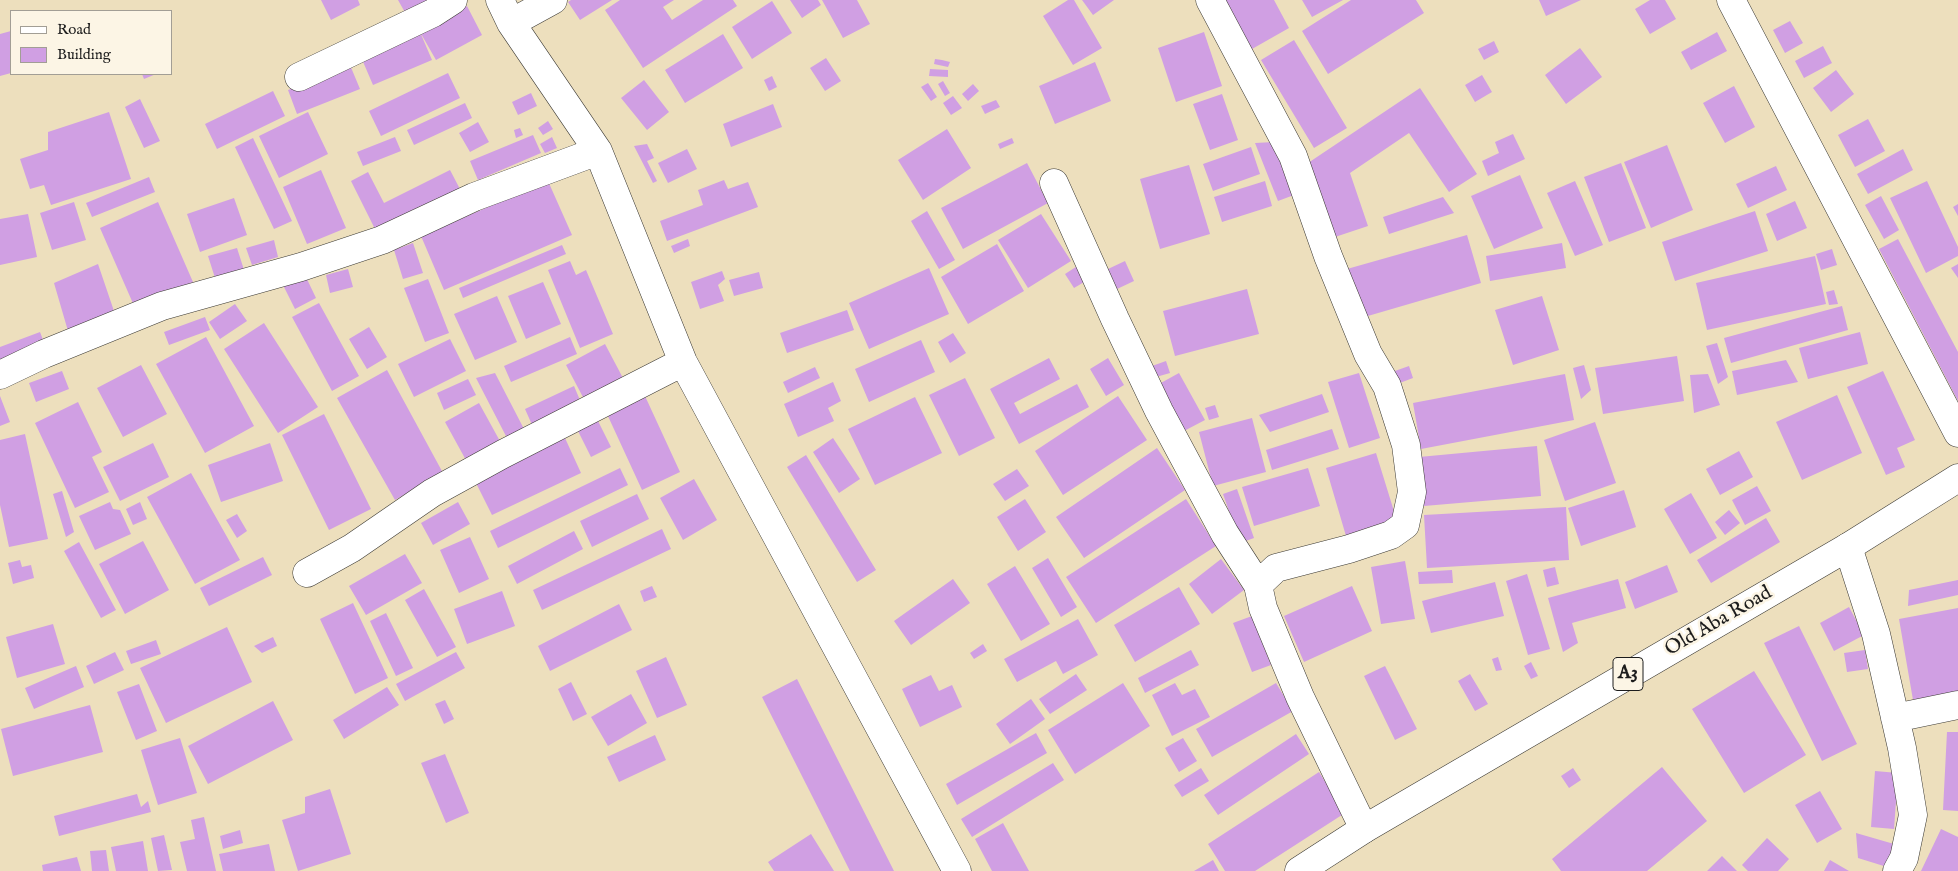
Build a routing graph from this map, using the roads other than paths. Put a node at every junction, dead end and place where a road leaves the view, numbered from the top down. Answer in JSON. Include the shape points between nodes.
{"nodes":[{"id":1,"x":453,"y":0,"type":"edge"},
{"id":2,"x":553,"y":0,"type":"edge"},
{"id":3,"x":1210,"y":0,"type":"edge"},
{"id":4,"x":1731,"y":0,"type":"edge"},
{"id":5,"x":506,"y":11,"type":"edge"},
{"id":6,"x":299,"y":76,"type":"dead end"},
{"id":7,"x":598,"y":151,"type":"junction"},
{"id":8,"x":1054,"y":183,"type":"dead end"},
{"id":9,"x":683,"y":362,"type":"junction"},
{"id":10,"x":0,"y":374,"type":"edge"},
{"id":11,"x":1958,"y":433,"type":"edge"},
{"id":12,"x":1958,"y":478,"type":"edge"},
{"id":13,"x":1848,"y":547,"type":"junction"},
{"id":14,"x":307,"y":573,"type":"dead end"},
{"id":15,"x":1258,"y":585,"type":"junction"},
{"id":16,"x":1958,"y":705,"type":"edge"},
{"id":17,"x":1896,"y":718,"type":"junction"},
{"id":18,"x":1364,"y":829,"type":"junction"},
{"id":19,"x":957,"y":871,"type":"edge"},
{"id":20,"x":1298,"y":871,"type":"edge"},
{"id":21,"x":1897,"y":871,"type":"edge"}],
"edges":[{"from":1,"to":6,"type":"street","via":[[433,13]]},
{"from":2,"to":5,"type":"street"},
{"from":3,"to":15,"type":"street","via":[[1293,156],[1368,354],[1387,386],[1406,446],[1412,492],[1405,525],[1391,535],[1276,568]]},
{"from":4,"to":11,"type":"street"},
{"from":5,"to":7,"type":"street"},
{"from":7,"to":9,"type":"street"},
{"from":7,"to":10,"type":"street","via":[[474,197],[382,240],[301,267],[162,306]]},
{"from":8,"to":15,"type":"street","via":[[1159,411],[1225,534]]},
{"from":9,"to":14,"type":"street","via":[[432,493],[352,548]]},
{"from":9,"to":19,"type":"street"},
{"from":12,"to":13,"type":"street","name":"Old Aba Road","number":"A3"},
{"from":13,"to":17,"type":"street","via":[[1876,634]]},
{"from":13,"to":18,"type":"street","name":"Old Aba Road","number":"A3"},
{"from":15,"to":18,"type":"street","via":[[1263,608],[1300,697]]},
{"from":16,"to":17,"type":"street"},
{"from":17,"to":21,"type":"street","via":[[1913,815],[1904,858]]},
{"from":18,"to":20,"type":"street","name":"Old Aba Road","number":"A3"}]}
